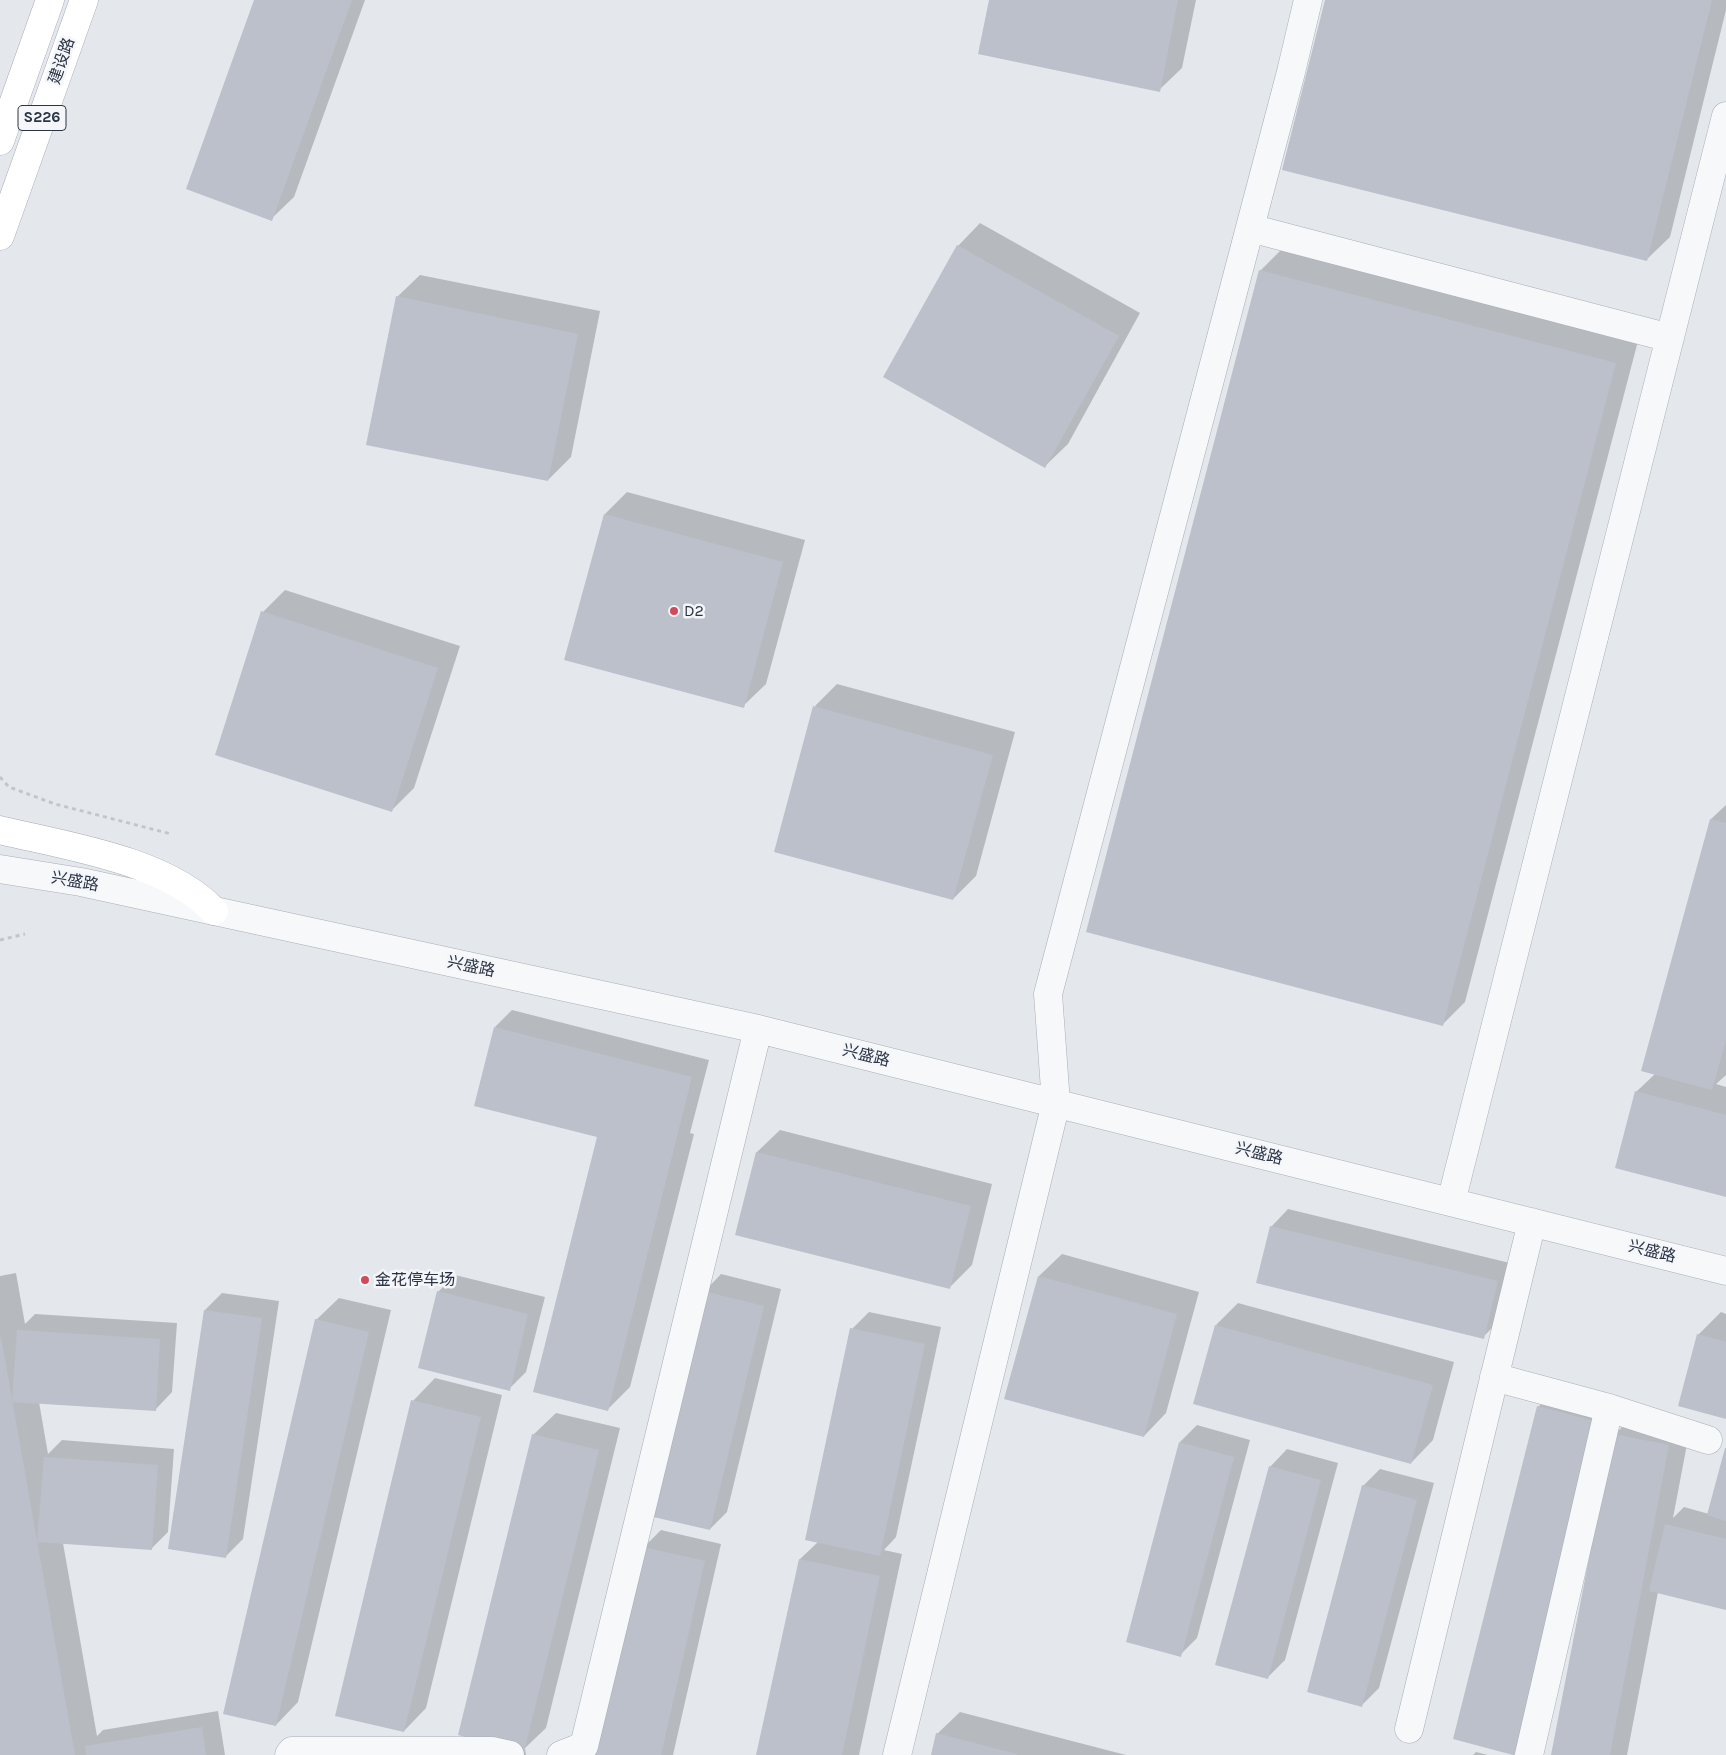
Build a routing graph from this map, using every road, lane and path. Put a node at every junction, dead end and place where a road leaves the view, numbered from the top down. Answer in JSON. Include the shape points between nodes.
{"nodes":[{"id":1,"x":50,"y":0,"type":"edge"},
{"id":2,"x":84,"y":0,"type":"edge"},
{"id":3,"x":1308,"y":0,"type":"edge"},
{"id":4,"x":1726,"y":116,"type":"edge"},
{"id":5,"x":0,"y":141,"type":"edge"},
{"id":6,"x":1250,"y":228,"type":"junction"},
{"id":7,"x":0,"y":236,"type":"edge"},
{"id":8,"x":1670,"y":338,"type":"junction"},
{"id":9,"x":0,"y":776,"type":"edge"},
{"id":10,"x":0,"y":830,"type":"edge"},
{"id":11,"x":170,"y":834,"type":"dead end"},
{"id":12,"x":0,"y":869,"type":"edge"},
{"id":13,"x":214,"y":911,"type":"junction"},
{"id":14,"x":25,"y":934,"type":"dead end"},
{"id":15,"x":0,"y":940,"type":"edge"},
{"id":16,"x":758,"y":1029,"type":"junction"},
{"id":17,"x":1056,"y":1103,"type":"junction"},
{"id":18,"x":1451,"y":1202,"type":"junction"},
{"id":19,"x":1532,"y":1222,"type":"junction"},
{"id":20,"x":1726,"y":1271,"type":"edge"},
{"id":21,"x":1494,"y":1377,"type":"junction"},
{"id":22,"x":1609,"y":1408,"type":"junction"},
{"id":23,"x":1708,"y":1440,"type":"dead end"},
{"id":24,"x":1408,"y":1729,"type":"dead end"},
{"id":25,"x":289,"y":1755,"type":"edge"},
{"id":26,"x":510,"y":1755,"type":"edge"},
{"id":27,"x":561,"y":1755,"type":"edge"},
{"id":28,"x":897,"y":1755,"type":"edge"},
{"id":29,"x":1529,"y":1755,"type":"edge"}],
"edges":[{"from":1,"to":5,"type":"main road","name":"建设路","number":"S226"},
{"from":2,"to":7,"type":"main road","name":"建设路","number":"S226"},
{"from":3,"to":6,"type":"street"},
{"from":4,"to":8,"type":"street"},
{"from":6,"to":8,"type":"street"},
{"from":6,"to":17,"type":"street","via":[[1048,994]]},
{"from":8,"to":18,"type":"street"},
{"from":9,"to":11,"type":"path","via":[[9,788],[55,804]]},
{"from":10,"to":13,"type":"main road","via":[[101,854],[150,870],[187,888]]},
{"from":12,"to":13,"type":"street","name":"兴盛路","via":[[81,882]]},
{"from":13,"to":16,"type":"street","name":"兴盛路"},
{"from":14,"to":15,"type":"path"},
{"from":16,"to":17,"type":"street","name":"兴盛路"},
{"from":16,"to":27,"type":"street","via":[[584,1746]]},
{"from":17,"to":18,"type":"street","name":"兴盛路"},
{"from":17,"to":28,"type":"street"},
{"from":18,"to":19,"type":"street","name":"兴盛路"},
{"from":19,"to":20,"type":"street","name":"兴盛路"},
{"from":19,"to":21,"type":"street"},
{"from":21,"to":22,"type":"street"},
{"from":21,"to":24,"type":"street"},
{"from":22,"to":23,"type":"street"},
{"from":22,"to":29,"type":"street"},
{"from":25,"to":26,"type":"street","via":[[292,1751],[492,1751]]}]}
